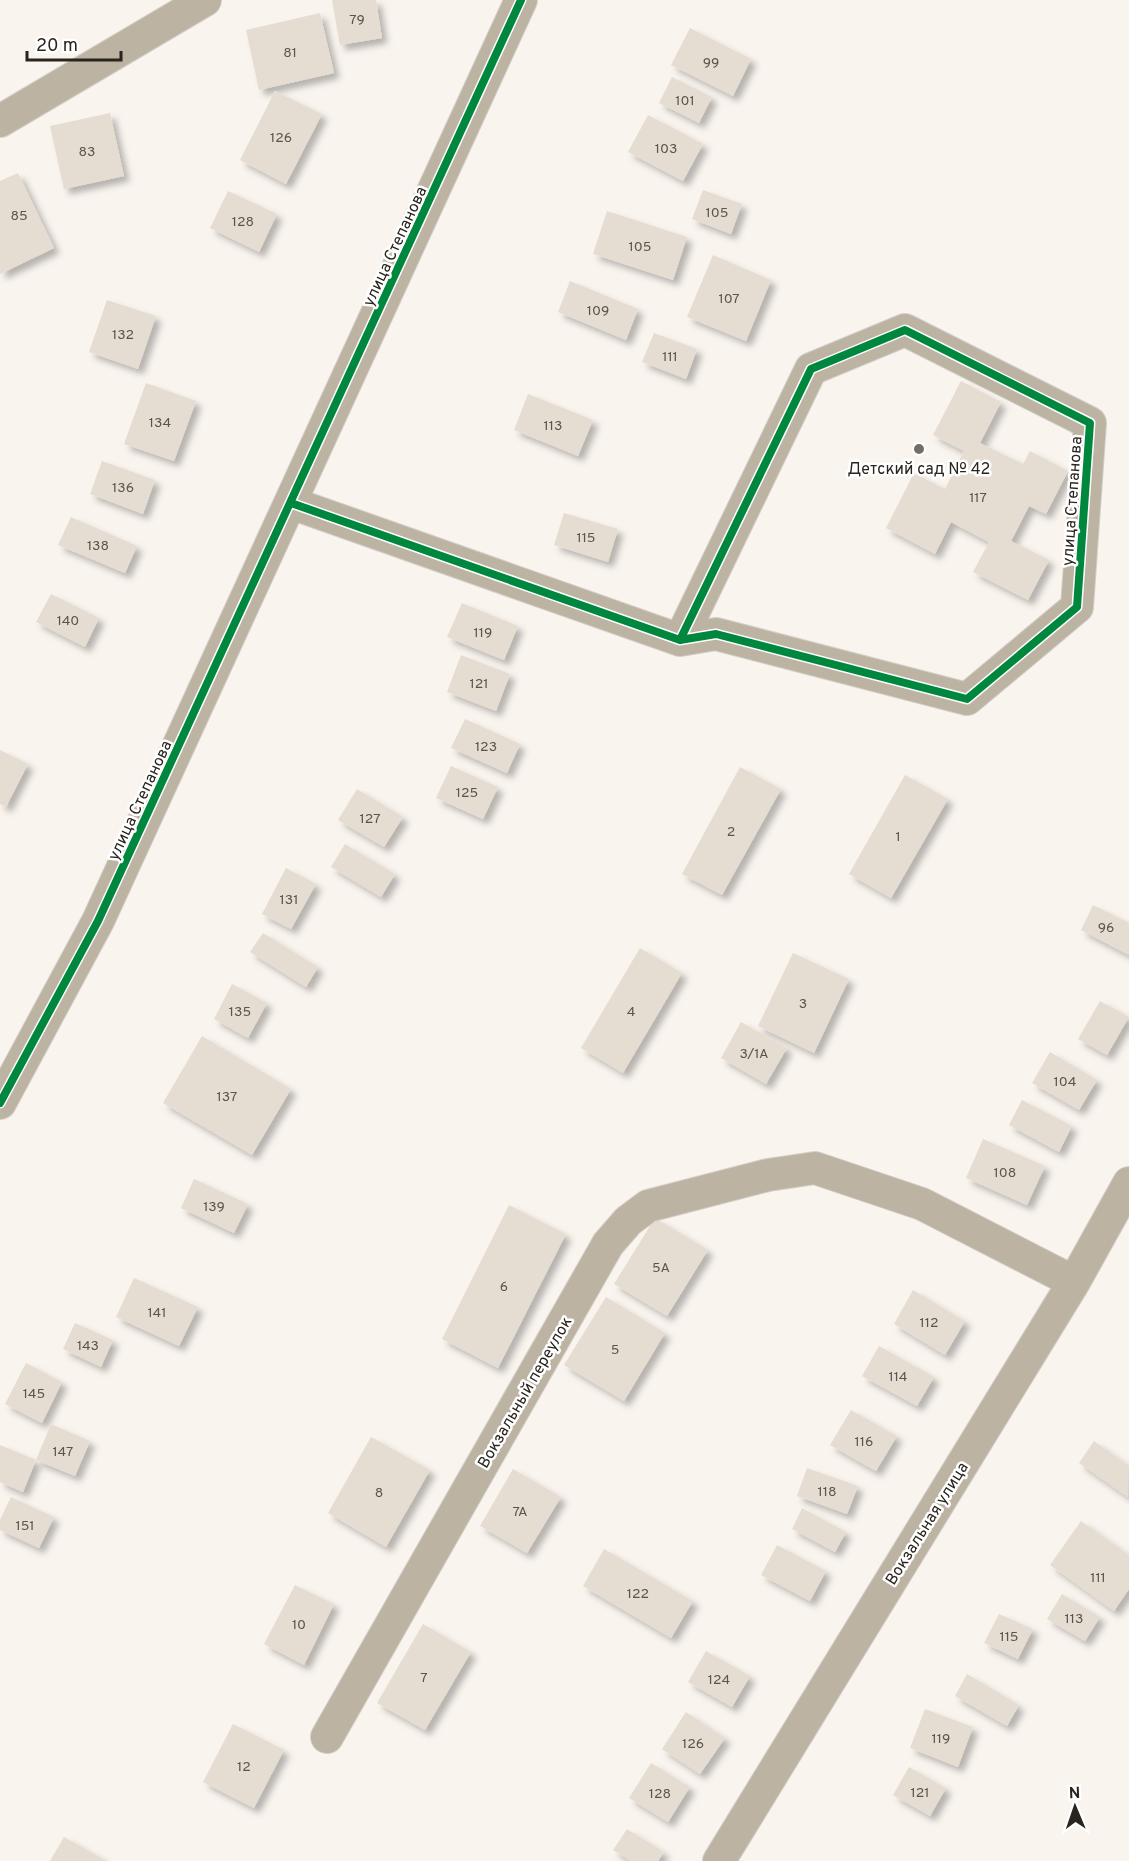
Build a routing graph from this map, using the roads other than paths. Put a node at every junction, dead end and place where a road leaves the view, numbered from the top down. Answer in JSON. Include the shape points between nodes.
{"nodes":[{"id":1,"x":206,"y":0,"type":"edge"},
{"id":2,"x":521,"y":0,"type":"edge"},
{"id":3,"x":0,"y":121,"type":"edge"},
{"id":4,"x":291,"y":503,"type":"junction"},
{"id":5,"x":680,"y":640,"type":"junction"},
{"id":6,"x":0,"y":1103,"type":"edge"},
{"id":7,"x":1129,"y":1183,"type":"edge"},
{"id":8,"x":1074,"y":1282,"type":"junction"},
{"id":9,"x":327,"y":1737,"type":"dead end"},
{"id":10,"x":719,"y":1861,"type":"edge"}],
"edges":[{"from":1,"to":3,"type":"street"},
{"from":2,"to":4,"type":"street","name":"улица Степанова"},
{"from":4,"to":5,"type":"street","name":"улица Степанова"},
{"from":4,"to":6,"type":"street","name":"улица Степанова","via":[[98,921]]},
{"from":5,"to":5,"type":"street","name":"улица Степанова","via":[[716,634],[967,699],[1077,607],[1090,423],[905,330],[811,369]]},
{"from":7,"to":8,"type":"street","name":"Вокзальная улица"},
{"from":8,"to":9,"type":"street","name":"Вокзальный переулок","via":[[922,1204],[815,1168],[768,1175],[648,1206],[608,1244]]},
{"from":8,"to":10,"type":"street","name":"Вокзальная улица"}]}
